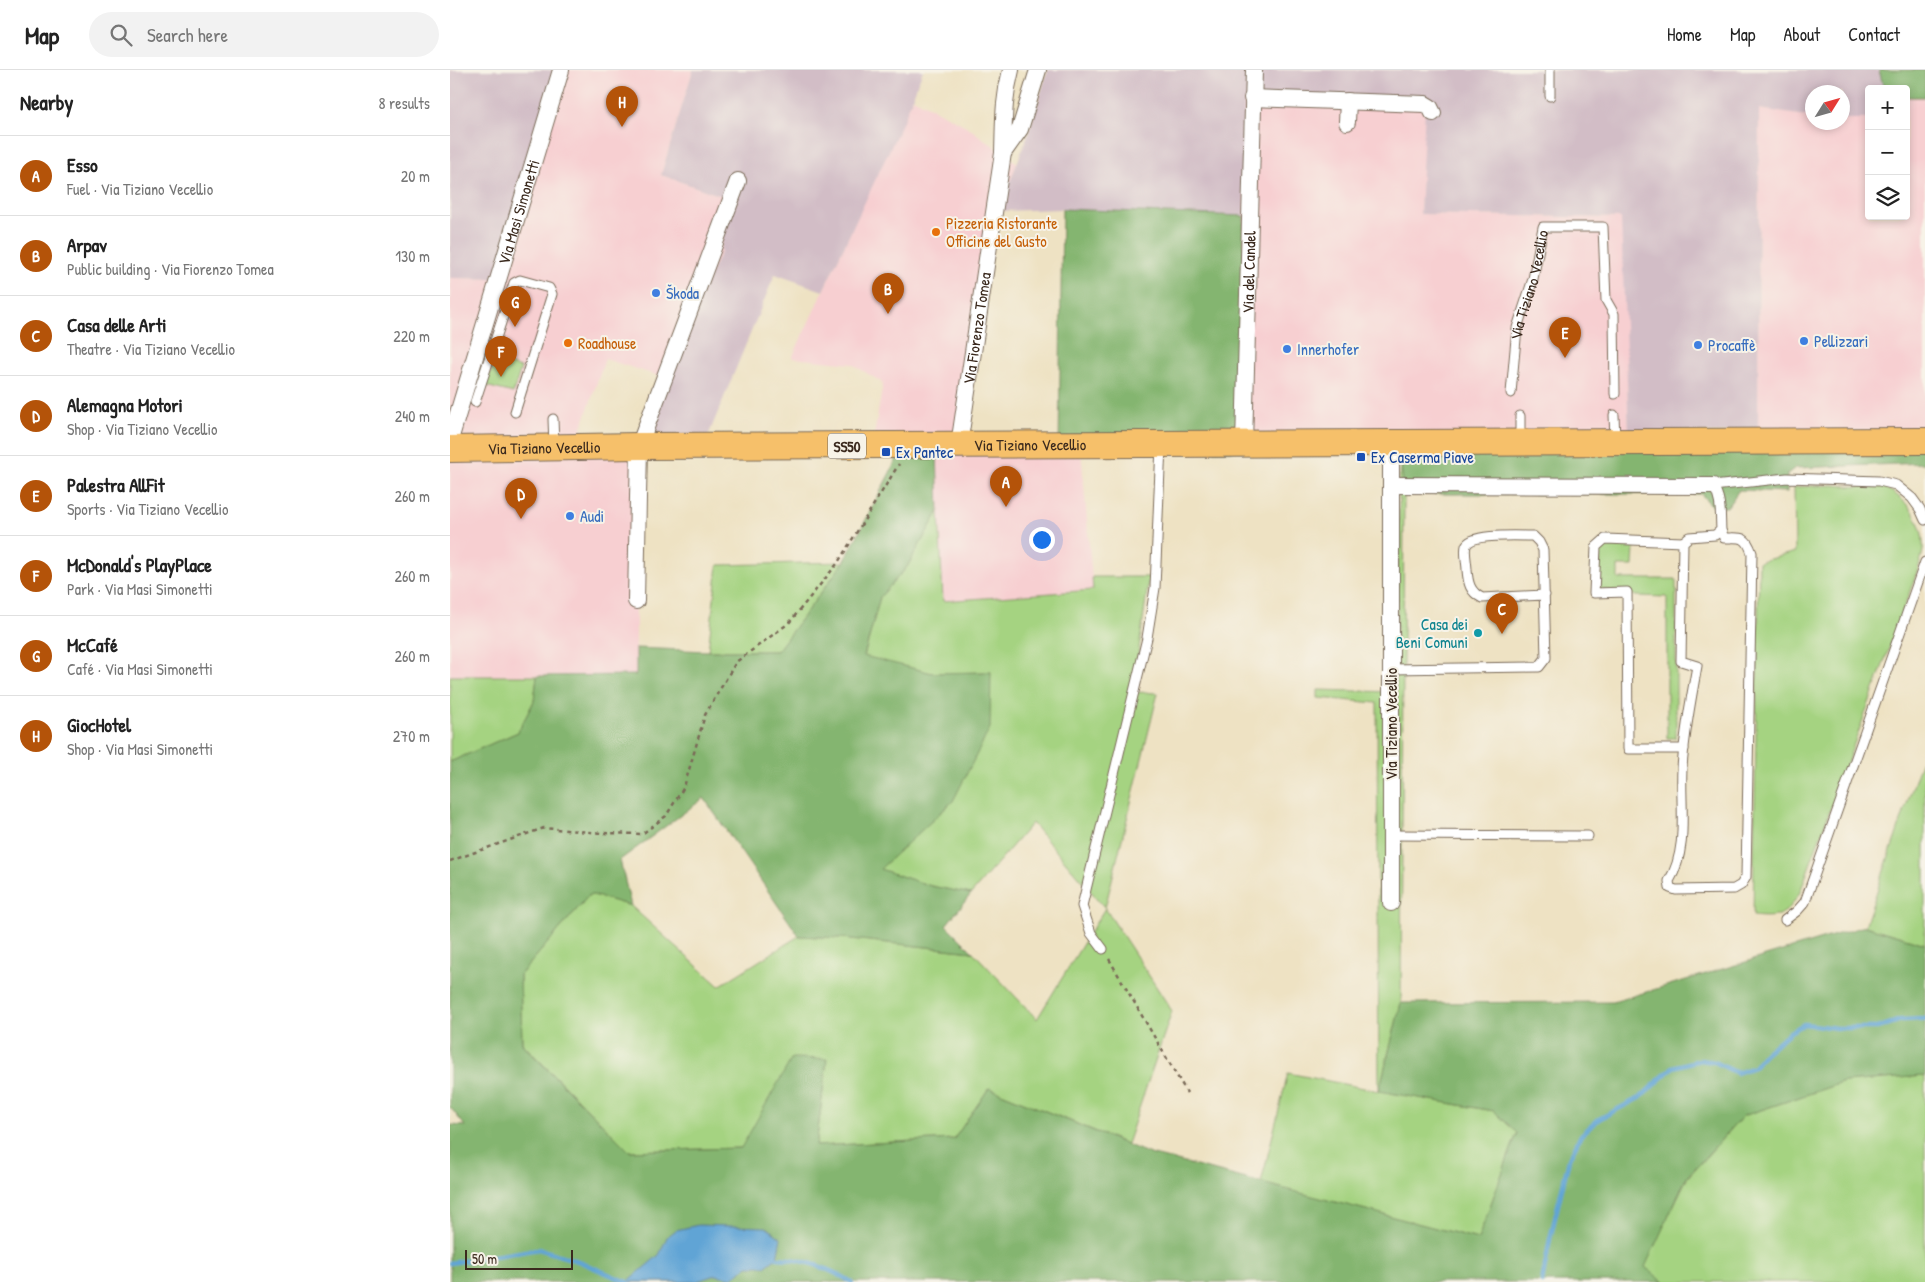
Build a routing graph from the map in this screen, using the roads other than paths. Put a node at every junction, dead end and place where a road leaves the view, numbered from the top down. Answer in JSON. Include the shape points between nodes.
{"nodes":[{"id":1,"x":561,"y":70,"type":"edge"},
{"id":2,"x":1010,"y":70,"type":"edge"},
{"id":3,"x":1038,"y":70,"type":"edge"},
{"id":4,"x":1254,"y":70,"type":"edge"},
{"id":5,"x":1550,"y":70,"type":"edge"},
{"id":6,"x":1550,"y":96,"type":"dead end"},
{"id":7,"x":1252,"y":98,"type":"junction"},
{"id":8,"x":1348,"y":101,"type":"junction"},
{"id":9,"x":1433,"y":113,"type":"dead end"},
{"id":10,"x":1347,"y":122,"type":"dead end"},
{"id":11,"x":1003,"y":153,"type":"junction"},
{"id":12,"x":738,"y":181,"type":"dead end"},
{"id":13,"x":1511,"y":394,"type":"dead end"},
{"id":14,"x":1615,"y":394,"type":"dead end"},
{"id":15,"x":475,"y":402,"type":"dead end"},
{"id":16,"x":515,"y":412,"type":"dead end"},
{"id":17,"x":1614,"y":415,"type":"dead end"},
{"id":18,"x":1520,"y":416,"type":"dead end"},
{"id":19,"x":553,"y":419,"type":"dead end"},
{"id":20,"x":450,"y":440,"type":"edge"},
{"id":21,"x":1925,"y":441,"type":"edge"},
{"id":22,"x":1615,"y":442,"type":"junction"},
{"id":23,"x":1520,"y":443,"type":"junction"},
{"id":24,"x":1244,"y":444,"type":"junction"},
{"id":25,"x":1390,"y":444,"type":"junction"},
{"id":26,"x":959,"y":445,"type":"junction"},
{"id":27,"x":1161,"y":445,"type":"junction"},
{"id":28,"x":639,"y":446,"type":"junction"},
{"id":29,"x":554,"y":448,"type":"junction"},
{"id":30,"x":450,"y":449,"type":"edge"},
{"id":31,"x":1391,"y":485,"type":"junction"},
{"id":32,"x":1713,"y":486,"type":"junction"},
{"id":33,"x":1925,"y":520,"type":"edge"},
{"id":34,"x":1721,"y":530,"type":"junction"},
{"id":35,"x":1683,"y":542,"type":"junction"},
{"id":36,"x":1925,"y":562,"type":"edge"},
{"id":37,"x":1545,"y":595,"type":"junction"},
{"id":38,"x":636,"y":601,"type":"dead end"},
{"id":39,"x":1391,"y":669,"type":"junction"},
{"id":40,"x":1684,"y":749,"type":"junction"},
{"id":41,"x":1391,"y":835,"type":"junction"},
{"id":42,"x":1588,"y":836,"type":"dead end"},
{"id":43,"x":1392,"y":903,"type":"dead end"},
{"id":44,"x":1785,"y":920,"type":"dead end"},
{"id":45,"x":1103,"y":949,"type":"road end"}],
"edges":[{"from":1,"to":20,"type":"street","name":"Via Masi Simonetti"},
{"from":2,"to":11,"type":"street","name":"Via Fiorenzo Tomea","via":[[1003,111]]},
{"from":3,"to":11,"type":"street","name":"Via Fiorenzo Tomea","via":[[1020,129]]},
{"from":4,"to":7,"type":"street","name":"Via del Candel"},
{"from":5,"to":6,"type":"lane"},
{"from":7,"to":8,"type":"street"},
{"from":7,"to":24,"type":"street","name":"Via del Candel"},
{"from":8,"to":9,"type":"street","via":[[1425,104]]},
{"from":8,"to":10,"type":"street"},
{"from":11,"to":26,"type":"street","name":"Via Fiorenzo Tomea"},
{"from":12,"to":28,"type":"street"},
{"from":13,"to":14,"type":"lane","name":"Via Tiziano Vecellio","via":[[1517,328],[1533,278],[1543,227],[1603,227],[1606,300],[1614,314]]},
{"from":15,"to":16,"type":"lane","via":[[514,283],[520,280],[550,288],[552,294]]},
{"from":17,"to":22,"type":"lane"},
{"from":18,"to":23,"type":"lane"},
{"from":19,"to":29,"type":"lane"},
{"from":21,"to":22,"type":"main road","name":"Via Tiziano Vecellio"},
{"from":22,"to":23,"type":"main road","name":"Via Tiziano Vecellio"},
{"from":23,"to":25,"type":"main road","name":"Via Tiziano Vecellio"},
{"from":24,"to":25,"type":"main road","name":"Via Tiziano Vecellio"},
{"from":24,"to":27,"type":"main road","name":"Via Tiziano Vecellio","number":"SS50"},
{"from":25,"to":31,"type":"street","name":"Via Tiziano Vecellio"},
{"from":26,"to":27,"type":"main road","name":"Via Tiziano Vecellio","number":"SS50"},
{"from":26,"to":28,"type":"main road","name":"Via Tiziano Vecellio","number":"SS50"},
{"from":27,"to":45,"type":"lane","via":[[1155,588],[1147,638],[1082,906],[1091,933]]},
{"from":28,"to":29,"type":"main road","name":"Via Tiziano Vecellio","number":"SS50"},
{"from":28,"to":38,"type":"street"},
{"from":29,"to":30,"type":"main road","name":"Via Tiziano Vecellio","number":"SS50"},
{"from":31,"to":32,"type":"street"},
{"from":31,"to":39,"type":"street","name":"Via Tiziano Vecellio"},
{"from":32,"to":33,"type":"lane","via":[[1787,478],[1879,480],[1896,486],[1912,498]]},
{"from":32,"to":34,"type":"lane","via":[[1719,496]]},
{"from":34,"to":35,"type":"lane","via":[[1715,535],[1689,537]]},
{"from":34,"to":40,"type":"lane","via":[[1724,538],[1743,538],[1752,553],[1748,861],[1746,877],[1734,889],[1670,888],[1669,881],[1675,872],[1681,845]]},
{"from":35,"to":40,"type":"lane","via":[[1682,661],[1696,666]]},
{"from":35,"to":40,"type":"lane","via":[[1605,539],[1596,547],[1594,593],[1627,592],[1628,749]]},
{"from":36,"to":44,"type":"lane","via":[[1805,902]]},
{"from":37,"to":37,"type":"lane","via":[[1543,550],[1533,536],[1470,540],[1466,546],[1468,583],[1474,594],[1482,598]]},
{"from":37,"to":39,"type":"lane","via":[[1546,658],[1539,667]]},
{"from":39,"to":41,"type":"street","name":"Via Tiziano Vecellio"},
{"from":41,"to":42,"type":"lane"},
{"from":41,"to":43,"type":"street","name":"Via Tiziano Vecellio"}]}
